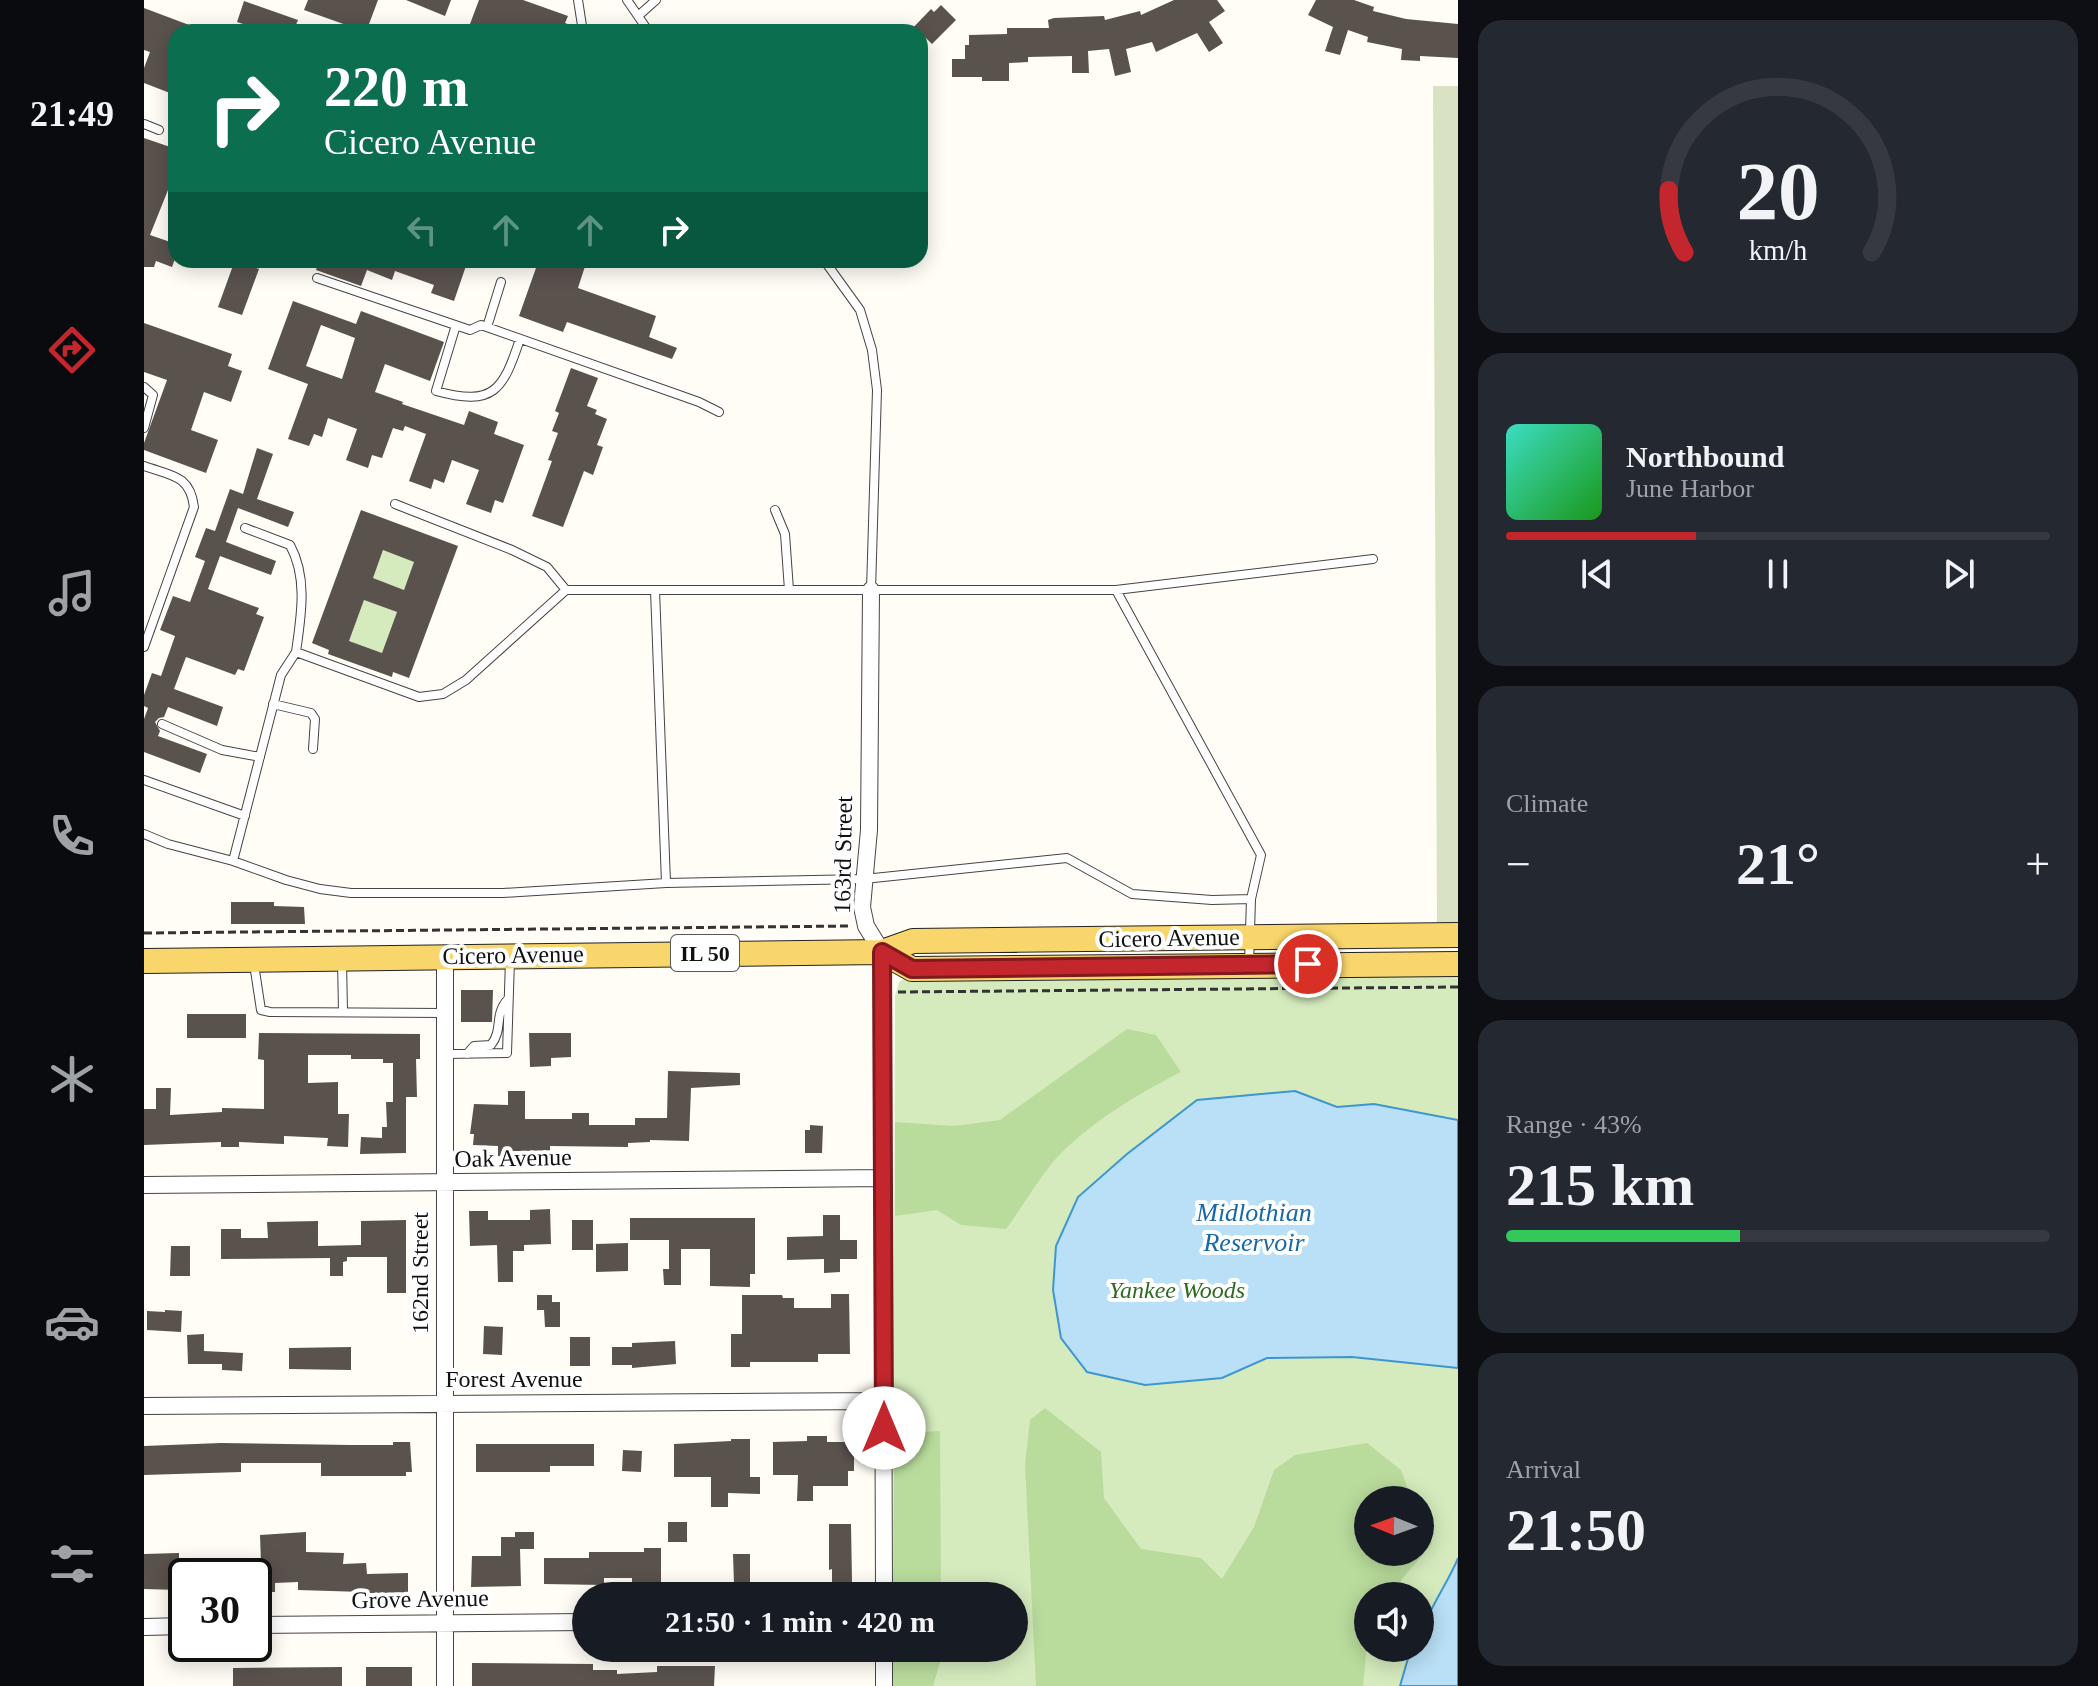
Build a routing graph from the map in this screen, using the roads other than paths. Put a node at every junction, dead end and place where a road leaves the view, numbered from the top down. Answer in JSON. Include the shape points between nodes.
{"nodes":[{"id":1,"x":578,"y":0,"type":"edge"},
{"id":2,"x":627,"y":0,"type":"edge"},
{"id":3,"x":656,"y":0,"type":"edge"},
{"id":4,"x":638,"y":16,"type":"junction"},
{"id":5,"x":582,"y":24,"type":"edge"},
{"id":6,"x":644,"y":24,"type":"edge"},
{"id":7,"x":144,"y":124,"type":"edge"},
{"id":8,"x":159,"y":130,"type":"dead end"},
{"id":9,"x":830,"y":268,"type":"edge"},
{"id":10,"x":317,"y":278,"type":"dead end"},
{"id":11,"x":501,"y":282,"type":"dead end"},
{"id":12,"x":456,"y":325,"type":"junction"},
{"id":13,"x":487,"y":327,"type":"junction"},
{"id":14,"x":520,"y":339,"type":"junction"},
{"id":15,"x":144,"y":387,"type":"edge"},
{"id":16,"x":719,"y":412,"type":"dead end"},
{"id":17,"x":144,"y":428,"type":"edge"},
{"id":18,"x":144,"y":466,"type":"edge"},
{"id":19,"x":395,"y":504,"type":"dead end"},
{"id":20,"x":775,"y":510,"type":"dead end"},
{"id":21,"x":245,"y":528,"type":"dead end"},
{"id":22,"x":1373,"y":559,"type":"dead end"},
{"id":23,"x":566,"y":590,"type":"junction"},
{"id":24,"x":655,"y":590,"type":"junction"},
{"id":25,"x":789,"y":590,"type":"junction"},
{"id":26,"x":871,"y":590,"type":"junction"},
{"id":27,"x":1116,"y":590,"type":"junction"},
{"id":28,"x":144,"y":647,"type":"edge"},
{"id":29,"x":296,"y":652,"type":"junction"},
{"id":30,"x":273,"y":704,"type":"junction"},
{"id":31,"x":162,"y":724,"type":"dead end"},
{"id":32,"x":313,"y":749,"type":"dead end"},
{"id":33,"x":260,"y":757,"type":"junction"},
{"id":34,"x":144,"y":780,"type":"edge"},
{"id":35,"x":245,"y":816,"type":"junction"},
{"id":36,"x":144,"y":834,"type":"edge"},
{"id":37,"x":233,"y":861,"type":"junction"},
{"id":38,"x":864,"y":879,"type":"junction"},
{"id":39,"x":666,"y":883,"type":"junction"},
{"id":40,"x":1251,"y":899,"type":"junction"},
{"id":41,"x":1458,"y":935,"type":"edge"},
{"id":42,"x":1249,"y":937,"type":"junction"},
{"id":43,"x":882,"y":952,"type":"junction"},
{"id":44,"x":510,"y":955,"type":"junction"},
{"id":45,"x":445,"y":956,"type":"junction"},
{"id":46,"x":342,"y":958,"type":"junction"},
{"id":47,"x":253,"y":959,"type":"junction"},
{"id":48,"x":144,"y":961,"type":"edge"},
{"id":49,"x":1458,"y":964,"type":"edge"},
{"id":50,"x":1249,"y":965,"type":"junction"},
{"id":51,"x":509,"y":998,"type":"junction"},
{"id":52,"x":343,"y":1012,"type":"junction"},
{"id":53,"x":445,"y":1013,"type":"junction"},
{"id":54,"x":445,"y":1054,"type":"junction"},
{"id":55,"x":467,"y":1054,"type":"junction"},
{"id":56,"x":883,"y":1178,"type":"junction"},
{"id":57,"x":444,"y":1183,"type":"junction"},
{"id":58,"x":144,"y":1185,"type":"edge"},
{"id":59,"x":884,"y":1401,"type":"junction"},
{"id":60,"x":444,"y":1403,"type":"junction"},
{"id":61,"x":144,"y":1406,"type":"edge"},
{"id":62,"x":884,"y":1582,"type":"edge"},
{"id":63,"x":572,"y":1622,"type":"edge"},
{"id":64,"x":445,"y":1623,"type":"junction"},
{"id":65,"x":272,"y":1625,"type":"edge"},
{"id":66,"x":168,"y":1626,"type":"edge"},
{"id":67,"x":144,"y":1627,"type":"edge"},
{"id":68,"x":884,"y":1662,"type":"edge"},
{"id":69,"x":445,"y":1686,"type":"edge"},
{"id":70,"x":884,"y":1686,"type":"edge"}],
"edges":[{"from":1,"to":5,"type":"lane"},
{"from":2,"to":4,"type":"lane"},
{"from":3,"to":4,"type":"lane"},
{"from":4,"to":6,"type":"lane"},
{"from":7,"to":8,"type":"lane"},
{"from":9,"to":26,"type":"lane","via":[[860,310],[872,350],[877,390]]},
{"from":10,"to":12,"type":"lane"},
{"from":11,"to":13,"type":"lane"},
{"from":12,"to":13,"type":"lane","via":[[470,330]]},
{"from":12,"to":14,"type":"lane","via":[[436,391],[454,396],[474,398],[493,392],[506,378]]},
{"from":13,"to":14,"type":"lane"},
{"from":14,"to":16,"type":"lane"},
{"from":15,"to":17,"type":"lane","via":[[153,395]]},
{"from":18,"to":28,"type":"lane","via":[[184,481],[192,490],[194,507]]},
{"from":19,"to":23,"type":"lane","via":[[547,567]]},
{"from":20,"to":25,"type":"lane","via":[[785,534]]},
{"from":21,"to":29,"type":"lane","via":[[290,545],[299,561],[302,593]]},
{"from":22,"to":27,"type":"lane"},
{"from":23,"to":24,"type":"lane"},
{"from":23,"to":29,"type":"lane","via":[[466,680],[443,694],[419,697]]},
{"from":24,"to":25,"type":"lane"},
{"from":24,"to":39,"type":"lane"},
{"from":25,"to":26,"type":"lane"},
{"from":26,"to":27,"type":"lane"},
{"from":26,"to":38,"type":"street","name":"163rd Street"},
{"from":27,"to":40,"type":"lane","via":[[1261,855]]},
{"from":29,"to":30,"type":"lane","via":[[281,675]]},
{"from":30,"to":32,"type":"lane","via":[[311,713]]},
{"from":30,"to":33,"type":"lane"},
{"from":31,"to":33,"type":"lane","via":[[222,750]]},
{"from":33,"to":35,"type":"lane"},
{"from":34,"to":35,"type":"lane"},
{"from":35,"to":37,"type":"lane"},
{"from":36,"to":37,"type":"lane"},
{"from":37,"to":39,"type":"lane","via":[[286,880],[351,893],[503,893]]},
{"from":38,"to":39,"type":"lane"},
{"from":38,"to":40,"type":"lane","via":[[1067,858],[1132,894]]},
{"from":38,"to":43,"type":"street","name":"163rd Street","via":[[866,926]]},
{"from":40,"to":42,"type":"lane"},
{"from":41,"to":42,"type":"main road","name":"Cicero Avenue","number":"IL 50"},
{"from":42,"to":43,"type":"main road","name":"Cicero Avenue","number":"IL 50","via":[[913,941]]},
{"from":42,"to":50,"type":"lane"},
{"from":43,"to":44,"type":"main road","name":"Cicero Avenue","number":"IL 50"},
{"from":43,"to":50,"type":"main road","name":"Cicero Avenue","number":"IL 50","via":[[912,969]]},
{"from":43,"to":56,"type":"street"},
{"from":44,"to":45,"type":"main road","name":"Cicero Avenue","number":"IL 50"},
{"from":44,"to":51,"type":"lane"},
{"from":45,"to":46,"type":"main road","name":"Cicero Avenue","number":"IL 50"},
{"from":45,"to":53,"type":"street","name":"162nd Street"},
{"from":46,"to":47,"type":"main road","name":"Cicero Avenue","number":"IL 50"},
{"from":46,"to":52,"type":"lane"},
{"from":47,"to":48,"type":"main road","name":"Cicero Avenue","number":"IL 50"},
{"from":47,"to":52,"type":"lane","via":[[261,1010]]},
{"from":49,"to":50,"type":"main road","name":"Cicero Avenue","number":"IL 50"},
{"from":51,"to":55,"type":"lane","via":[[499,1009],[495,1040],[474,1046]]},
{"from":51,"to":55,"type":"lane","via":[[507,1053]]},
{"from":52,"to":53,"type":"lane"},
{"from":53,"to":54,"type":"street","name":"162nd Street"},
{"from":54,"to":55,"type":"lane"},
{"from":54,"to":57,"type":"street","name":"162nd Street"},
{"from":56,"to":57,"type":"street","name":"Oak Avenue"},
{"from":56,"to":59,"type":"street"},
{"from":57,"to":58,"type":"street","name":"Oak Avenue"},
{"from":57,"to":60,"type":"street","name":"162nd Street"},
{"from":59,"to":60,"type":"street","name":"Forest Avenue"},
{"from":59,"to":62,"type":"street"},
{"from":60,"to":61,"type":"street","name":"Forest Avenue"},
{"from":60,"to":64,"type":"street","name":"162nd Street"},
{"from":63,"to":64,"type":"street","name":"Grove Avenue"},
{"from":64,"to":65,"type":"street","name":"Grove Avenue"},
{"from":64,"to":69,"type":"street","name":"162nd Street"},
{"from":66,"to":67,"type":"street"},
{"from":68,"to":70,"type":"street"}]}
